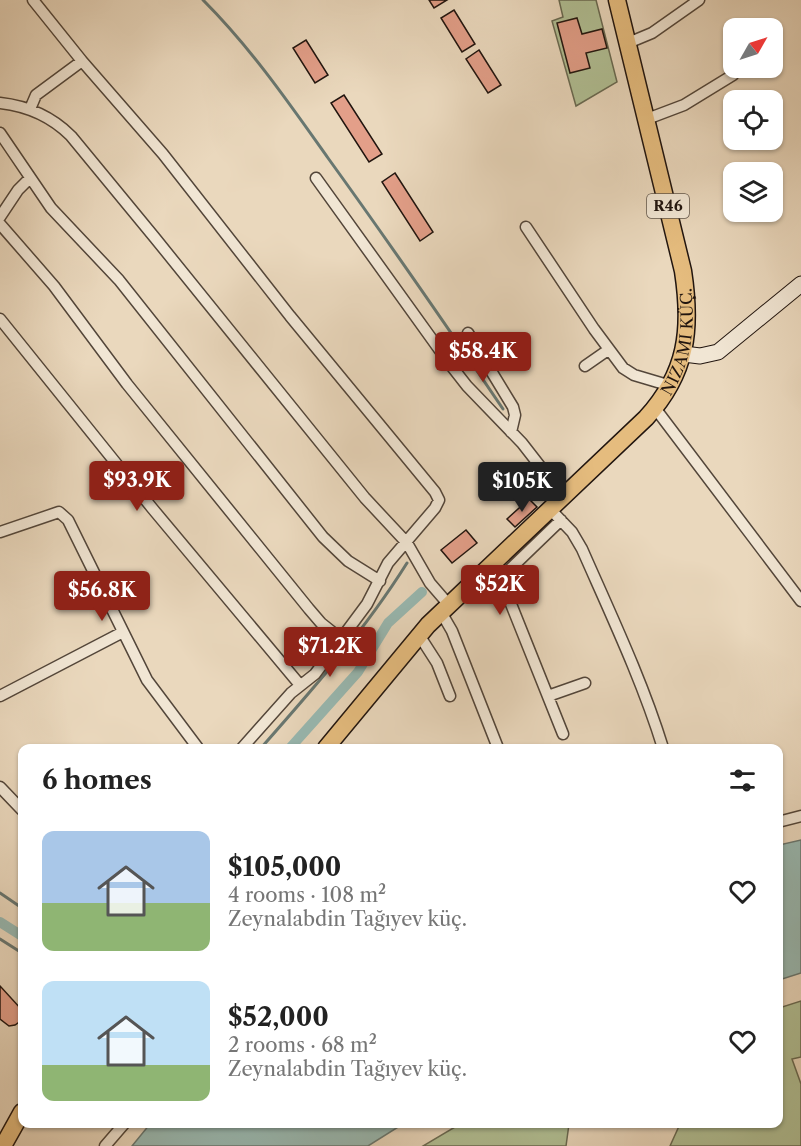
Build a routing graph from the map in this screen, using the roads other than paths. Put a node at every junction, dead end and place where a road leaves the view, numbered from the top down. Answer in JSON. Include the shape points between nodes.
{"nodes":[{"id":1,"x":33,"y":0,"type":"edge"},
{"id":2,"x":617,"y":0,"type":"edge"},
{"id":3,"x":699,"y":0,"type":"edge"},
{"id":4,"x":628,"y":43,"type":"junction"},
{"id":5,"x":82,"y":61,"type":"junction"},
{"id":6,"x":728,"y":78,"type":"edge"},
{"id":7,"x":0,"y":103,"type":"edge"},
{"id":8,"x":30,"y":108,"type":"junction"},
{"id":9,"x":647,"y":119,"type":"junction"},
{"id":10,"x":0,"y":133,"type":"edge"},
{"id":11,"x":30,"y":178,"type":"junction"},
{"id":12,"x":316,"y":178,"type":"dead end"},
{"id":13,"x":0,"y":217,"type":"edge"},
{"id":14,"x":0,"y":224,"type":"edge"},
{"id":15,"x":526,"y":227,"type":"dead end"},
{"id":16,"x":801,"y":284,"type":"edge"},
{"id":17,"x":0,"y":319,"type":"edge"},
{"id":18,"x":468,"y":333,"type":"dead end"},
{"id":19,"x":608,"y":350,"type":"junction"},
{"id":20,"x":684,"y":354,"type":"junction"},
{"id":21,"x":585,"y":366,"type":"dead end"},
{"id":22,"x":671,"y":387,"type":"junction"},
{"id":23,"x":655,"y":408,"type":"junction"},
{"id":24,"x":511,"y":432,"type":"junction"},
{"id":25,"x":564,"y":497,"type":"junction"},
{"id":26,"x":556,"y":515,"type":"junction"},
{"id":27,"x":0,"y":532,"type":"edge"},
{"id":28,"x":407,"y":543,"type":"junction"},
{"id":29,"x":380,"y":581,"type":"junction"},
{"id":30,"x":801,"y":601,"type":"edge"},
{"id":31,"x":445,"y":608,"type":"junction"},
{"id":32,"x":123,"y":632,"type":"junction"},
{"id":33,"x":419,"y":635,"type":"junction"},
{"id":34,"x":341,"y":639,"type":"junction"},
{"id":35,"x":585,"y":683,"type":"dead end"},
{"id":36,"x":300,"y":685,"type":"junction"},
{"id":37,"x":0,"y":696,"type":"edge"},
{"id":38,"x":450,"y":696,"type":"dead end"},
{"id":39,"x":548,"y":696,"type":"junction"},
{"id":40,"x":562,"y":734,"type":"dead end"},
{"id":41,"x":195,"y":744,"type":"edge"},
{"id":42,"x":246,"y":744,"type":"edge"},
{"id":43,"x":329,"y":744,"type":"edge"},
{"id":44,"x":496,"y":744,"type":"edge"},
{"id":45,"x":662,"y":744,"type":"edge"},
{"id":46,"x":0,"y":787,"type":"edge"},
{"id":47,"x":18,"y":806,"type":"edge"},
{"id":48,"x":801,"y":816,"type":"edge"},
{"id":49,"x":783,"y":821,"type":"edge"},
{"id":50,"x":18,"y":1119,"type":"edge"},
{"id":51,"x":121,"y":1128,"type":"edge"},
{"id":52,"x":3,"y":1146,"type":"edge"},
{"id":53,"x":105,"y":1146,"type":"edge"}],
"edges":[{"from":1,"to":5,"type":"street"},
{"from":2,"to":4,"type":"main road","name":"NIZAMI KÜÇ.","number":"R46"},
{"from":3,"to":4,"type":"street","via":[[652,33]]},
{"from":4,"to":9,"type":"main road","name":"NIZAMI KÜÇ.","number":"R46"},
{"from":5,"to":8,"type":"street","via":[[36,95]]},
{"from":5,"to":28,"type":"street","via":[[163,154],[435,492],[439,500],[435,508]]},
{"from":6,"to":9,"type":"street","via":[[684,105]]},
{"from":7,"to":8,"type":"street"},
{"from":8,"to":28,"type":"street","via":[[71,136],[365,498]]},
{"from":9,"to":20,"type":"main road","name":"NIZAMI KÜÇ.","number":"R46","via":[[685,281]]},
{"from":10,"to":11,"type":"street"},
{"from":11,"to":13,"type":"street"},
{"from":11,"to":29,"type":"street","via":[[51,208],[119,280],[323,537],[348,561]]},
{"from":12,"to":24,"type":"street","via":[[449,363]]},
{"from":14,"to":34,"type":"street","via":[[54,286],[122,377],[309,609]]},
{"from":15,"to":19,"type":"street"},
{"from":16,"to":20,"type":"street","via":[[718,352]]},
{"from":17,"to":36,"type":"street"},
{"from":18,"to":24,"type":"street","via":[[513,407]]},
{"from":19,"to":21,"type":"street"},
{"from":19,"to":22,"type":"street","via":[[634,375]]},
{"from":20,"to":22,"type":"main road","name":"NIZAMI KÜÇ.","number":"R46"},
{"from":22,"to":23,"type":"main road","name":"NIZAMI KÜÇ.","number":"R46"},
{"from":23,"to":25,"type":"main road","number":"R46"},
{"from":23,"to":30,"type":"street","name":"NIZAMI KÜÇ."},
{"from":24,"to":25,"type":"street"},
{"from":25,"to":26,"type":"main road","number":"R46"},
{"from":26,"to":31,"type":"main road","number":"R46"},
{"from":26,"to":39,"type":"street","via":[[504,580]]},
{"from":26,"to":45,"type":"street","via":[[582,549]]},
{"from":27,"to":32,"type":"street","via":[[59,512],[63,515]]},
{"from":28,"to":29,"type":"street","via":[[388,564]]},
{"from":28,"to":31,"type":"street"},
{"from":29,"to":34,"type":"street"},
{"from":31,"to":33,"type":"main road","number":"R46"},
{"from":31,"to":44,"type":"street"},
{"from":32,"to":37,"type":"street"},
{"from":32,"to":41,"type":"street","via":[[147,680]]},
{"from":33,"to":38,"type":"street","via":[[437,663]]},
{"from":33,"to":43,"type":"main road","number":"R46"},
{"from":34,"to":36,"type":"street","via":[[315,674]]},
{"from":35,"to":39,"type":"street"},
{"from":36,"to":42,"type":"street"},
{"from":39,"to":40,"type":"street"},
{"from":46,"to":47,"type":"street"},
{"from":48,"to":49,"type":"street"},
{"from":50,"to":52,"type":"main road"},
{"from":51,"to":53,"type":"street"}]}
